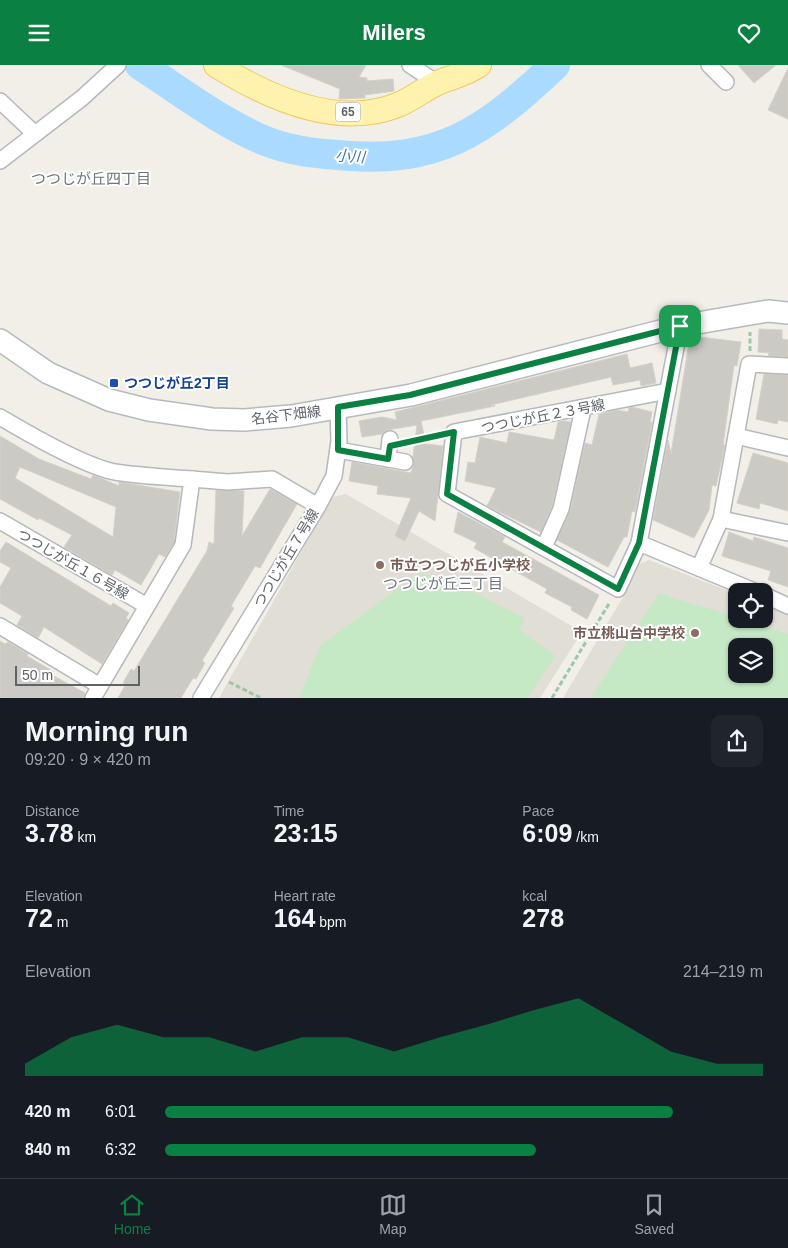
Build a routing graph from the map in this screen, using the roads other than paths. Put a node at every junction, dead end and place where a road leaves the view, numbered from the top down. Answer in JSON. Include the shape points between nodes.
{"nodes":[{"id":1,"x":118,"y":65,"type":"edge"},
{"id":2,"x":216,"y":65,"type":"edge"},
{"id":3,"x":410,"y":65,"type":"edge"},
{"id":4,"x":480,"y":65,"type":"edge"},
{"id":5,"x":709,"y":65,"type":"edge"},
{"id":6,"x":726,"y":81,"type":"dead end"},
{"id":7,"x":437,"y":83,"type":"junction"},
{"id":8,"x":0,"y":101,"type":"edge"},
{"id":9,"x":35,"y":134,"type":"junction"},
{"id":10,"x":0,"y":161,"type":"edge"},
{"id":11,"x":788,"y":313,"type":"edge"},
{"id":12,"x":680,"y":326,"type":"junction"},
{"id":13,"x":0,"y":341,"type":"edge"},
{"id":14,"x":788,"y":366,"type":"edge"},
{"id":15,"x":668,"y":391,"type":"junction"},
{"id":16,"x":338,"y":407,"type":"junction"},
{"id":17,"x":583,"y":409,"type":"junction"},
{"id":18,"x":0,"y":417,"type":"edge"},
{"id":19,"x":736,"y":437,"type":"junction"},
{"id":20,"x":788,"y":449,"type":"edge"},
{"id":21,"x":338,"y":450,"type":"junction"},
{"id":22,"x":405,"y":461,"type":"dead end"},
{"id":23,"x":192,"y":479,"type":"junction"},
{"id":24,"x":318,"y":506,"type":"junction"},
{"id":25,"x":721,"y":519,"type":"junction"},
{"id":26,"x":0,"y":521,"type":"edge"},
{"id":27,"x":788,"y":533,"type":"edge"},
{"id":28,"x":639,"y":543,"type":"junction"},
{"id":29,"x":544,"y":547,"type":"junction"},
{"id":30,"x":699,"y":568,"type":"junction"},
{"id":31,"x":735,"y":583,"type":"edge"},
{"id":32,"x":773,"y":599,"type":"edge"},
{"id":33,"x":147,"y":606,"type":"junction"},
{"id":34,"x":788,"y":606,"type":"edge"},
{"id":35,"x":0,"y":626,"type":"edge"},
{"id":36,"x":97,"y":692,"type":"edge"},
{"id":37,"x":202,"y":698,"type":"edge"}],
"edges":[{"from":1,"to":9,"type":"street"},
{"from":2,"to":7,"type":"main road","number":"65","via":[[282,100],[338,112],[365,112],[399,104]]},
{"from":3,"to":7,"type":"street"},
{"from":4,"to":7,"type":"main road","number":"65"},
{"from":5,"to":6,"type":"street"},
{"from":8,"to":9,"type":"street"},
{"from":9,"to":10,"type":"street"},
{"from":11,"to":12,"type":"street","name":"名谷下畑線","via":[[768,311]]},
{"from":12,"to":15,"type":"street"},
{"from":12,"to":16,"type":"street","name":"名谷下畑線","via":[[410,395]]},
{"from":13,"to":16,"type":"street","name":"名谷下畑線","via":[[48,373],[109,400],[150,410],[244,420]]},
{"from":14,"to":19,"type":"street","via":[[749,364]]},
{"from":15,"to":17,"type":"street","name":"つつじが丘２３号線"},
{"from":15,"to":28,"type":"street"},
{"from":16,"to":21,"type":"street","name":"つつじが丘７号線"},
{"from":17,"to":29,"type":"street","via":[[561,509]]},
{"from":17,"to":29,"type":"street","name":"つつじが丘２３号線","via":[[454,432],[447,494]]},
{"from":18,"to":23,"type":"street","via":[[48,443],[113,471]]},
{"from":19,"to":20,"type":"street"},
{"from":19,"to":25,"type":"street"},
{"from":21,"to":22,"type":"street","via":[[389,448]]},
{"from":21,"to":24,"type":"street","name":"つつじが丘７号線","via":[[334,476]]},
{"from":23,"to":24,"type":"street","via":[[228,482],[272,479]]},
{"from":23,"to":33,"type":"street","via":[[183,545]]},
{"from":24,"to":37,"type":"street","name":"つつじが丘７号線"},
{"from":25,"to":27,"type":"street"},
{"from":25,"to":30,"type":"street"},
{"from":26,"to":33,"type":"street","name":"つつじが丘１６号線"},
{"from":28,"to":29,"type":"street","via":[[618,589]]},
{"from":28,"to":30,"type":"street"},
{"from":30,"to":31,"type":"street"},
{"from":32,"to":34,"type":"street"},
{"from":33,"to":36,"type":"street"},
{"from":35,"to":36,"type":"street"}]}
